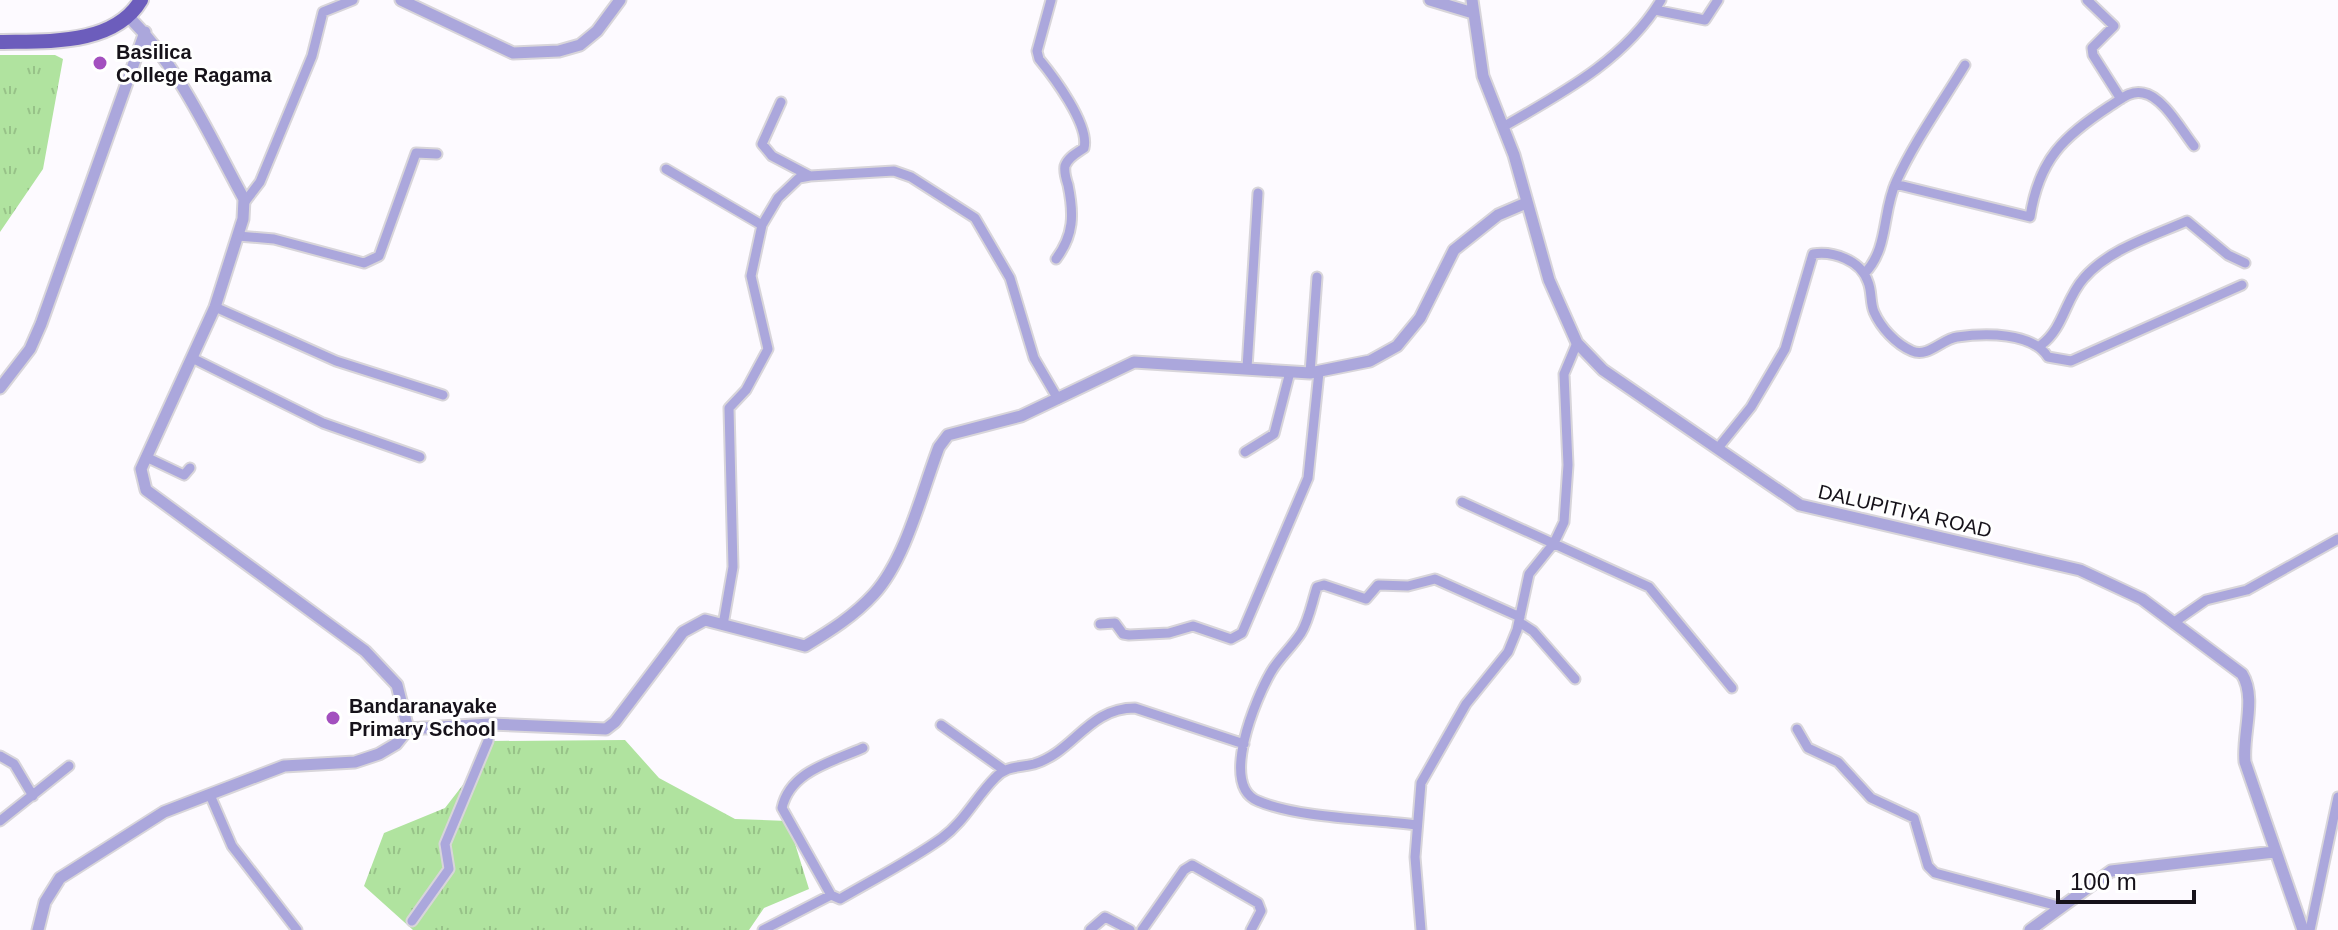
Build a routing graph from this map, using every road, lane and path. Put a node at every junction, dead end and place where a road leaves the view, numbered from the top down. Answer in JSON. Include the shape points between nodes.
{"nodes":[{"id":1,"x":141,"y":0,"type":"edge"},
{"id":2,"x":353,"y":0,"type":"edge"},
{"id":3,"x":401,"y":0,"type":"edge"},
{"id":4,"x":620,"y":0,"type":"edge"},
{"id":5,"x":1051,"y":0,"type":"edge"},
{"id":6,"x":1430,"y":0,"type":"edge"},
{"id":7,"x":1472,"y":0,"type":"edge"},
{"id":8,"x":1661,"y":0,"type":"edge"},
{"id":9,"x":1718,"y":0,"type":"edge"},
{"id":10,"x":2087,"y":0,"type":"edge"},
{"id":11,"x":1655,"y":10,"type":"junction"},
{"id":12,"x":1473,"y":13,"type":"junction"},
{"id":13,"x":128,"y":16,"type":"junction"},
{"id":14,"x":145,"y":32,"type":"junction"},
{"id":15,"x":0,"y":42,"type":"edge"},
{"id":16,"x":1965,"y":65,"type":"dead end"},
{"id":17,"x":2121,"y":99,"type":"junction"},
{"id":18,"x":781,"y":102,"type":"dead end"},
{"id":19,"x":1503,"y":127,"type":"junction"},
{"id":20,"x":2194,"y":146,"type":"dead end"},
{"id":21,"x":437,"y":154,"type":"dead end"},
{"id":22,"x":666,"y":169,"type":"dead end"},
{"id":23,"x":810,"y":176,"type":"junction"},
{"id":24,"x":1895,"y":184,"type":"junction"},
{"id":25,"x":1258,"y":193,"type":"dead end"},
{"id":26,"x":244,"y":203,"type":"junction"},
{"id":27,"x":1526,"y":203,"type":"junction"},
{"id":28,"x":762,"y":225,"type":"junction"},
{"id":29,"x":238,"y":236,"type":"junction"},
{"id":30,"x":1056,"y":259,"type":"dead end"},
{"id":31,"x":2245,"y":263,"type":"dead end"},
{"id":32,"x":1864,"y":274,"type":"junction"},
{"id":33,"x":1317,"y":277,"type":"dead end"},
{"id":34,"x":2242,"y":285,"type":"dead end"},
{"id":35,"x":215,"y":307,"type":"junction"},
{"id":36,"x":1577,"y":343,"type":"junction"},
{"id":37,"x":2041,"y":345,"type":"junction"},
{"id":38,"x":192,"y":358,"type":"junction"},
{"id":39,"x":1247,"y":368,"type":"junction"},
{"id":40,"x":1290,"y":372,"type":"junction"},
{"id":41,"x":1314,"y":373,"type":"junction"},
{"id":42,"x":0,"y":388,"type":"edge"},
{"id":43,"x":443,"y":395,"type":"dead end"},
{"id":44,"x":1058,"y":399,"type":"junction"},
{"id":45,"x":1718,"y":448,"type":"junction"},
{"id":46,"x":1245,"y":452,"type":"dead end"},
{"id":47,"x":146,"y":457,"type":"junction"},
{"id":48,"x":420,"y":457,"type":"dead end"},
{"id":49,"x":190,"y":468,"type":"dead end"},
{"id":50,"x":1462,"y":502,"type":"dead end"},
{"id":51,"x":2338,"y":539,"type":"edge"},
{"id":52,"x":1554,"y":543,"type":"junction"},
{"id":53,"x":1519,"y":620,"type":"junction"},
{"id":54,"x":2173,"y":623,"type":"junction"},
{"id":55,"x":1100,"y":624,"type":"dead end"},
{"id":56,"x":723,"y":625,"type":"junction"},
{"id":57,"x":1575,"y":679,"type":"dead end"},
{"id":58,"x":1732,"y":688,"type":"dead end"},
{"id":59,"x":490,"y":724,"type":"junction"},
{"id":60,"x":941,"y":725,"type":"dead end"},
{"id":61,"x":408,"y":729,"type":"junction"},
{"id":62,"x":1797,"y":729,"type":"dead end"},
{"id":63,"x":1244,"y":744,"type":"junction"},
{"id":64,"x":863,"y":748,"type":"dead end"},
{"id":65,"x":0,"y":756,"type":"edge"},
{"id":66,"x":69,"y":766,"type":"dead end"},
{"id":67,"x":1004,"y":770,"type":"junction"},
{"id":68,"x":210,"y":795,"type":"junction"},
{"id":69,"x":33,"y":796,"type":"junction"},
{"id":70,"x":2338,"y":797,"type":"edge"},
{"id":71,"x":0,"y":821,"type":"edge"},
{"id":72,"x":1416,"y":825,"type":"junction"},
{"id":73,"x":2274,"y":852,"type":"junction"},
{"id":74,"x":831,"y":895,"type":"junction"},
{"id":75,"x":2062,"y":907,"type":"junction"},
{"id":76,"x":412,"y":921,"type":"dead end"},
{"id":77,"x":38,"y":930,"type":"edge"},
{"id":78,"x":297,"y":930,"type":"edge"},
{"id":79,"x":763,"y":930,"type":"edge"},
{"id":80,"x":1090,"y":930,"type":"edge"},
{"id":81,"x":1130,"y":930,"type":"edge"},
{"id":82,"x":1142,"y":930,"type":"edge"},
{"id":83,"x":1251,"y":930,"type":"edge"},
{"id":84,"x":1421,"y":930,"type":"edge"},
{"id":85,"x":2030,"y":930,"type":"edge"},
{"id":86,"x":2303,"y":930,"type":"edge"},
{"id":87,"x":2310,"y":930,"type":"edge"}],
"edges":[{"from":1,"to":13,"type":"main road"},
{"from":2,"to":26,"type":"street","via":[[323,12],[312,56],[260,182]]},
{"from":3,"to":4,"type":"street","via":[[513,53],[580,45]]},
{"from":5,"to":30,"type":"street","via":[[1039,59],[1075,112],[1086,142],[1064,169],[1072,228]]},
{"from":6,"to":12,"type":"street"},
{"from":7,"to":12,"type":"street","name":"DALUPITIYA ROAD"},
{"from":8,"to":11,"type":"street"},
{"from":9,"to":11,"type":"street","via":[[1705,20]]},
{"from":10,"to":17,"type":"street","via":[[2114,26],[2092,48]]},
{"from":11,"to":19,"type":"street","via":[[1605,64]]},
{"from":12,"to":19,"type":"street","name":"DALUPITIYA ROAD","via":[[1480,65]]},
{"from":13,"to":14,"type":"street"},
{"from":13,"to":15,"type":"main road","via":[[89,35]]},
{"from":14,"to":26,"type":"street","via":[[180,79]]},
{"from":14,"to":42,"type":"street","via":[[41,324],[30,349]]},
{"from":16,"to":24,"type":"street"},
{"from":17,"to":20,"type":"street","via":[[2144,92],[2158,101]]},
{"from":17,"to":24,"type":"street","via":[[2057,146],[2030,217]]},
{"from":18,"to":23,"type":"street","via":[[762,144],[772,156]]},
{"from":19,"to":27,"type":"street","name":"DALUPITIYA ROAD"},
{"from":21,"to":29,"type":"street","via":[[416,153],[374,261]]},
{"from":22,"to":28,"type":"street"},
{"from":23,"to":28,"type":"street","via":[[799,178],[778,198]]},
{"from":23,"to":44,"type":"street","via":[[894,171],[975,218],[1010,278],[1034,358]]},
{"from":24,"to":32,"type":"street","via":[[1881,245]]},
{"from":25,"to":39,"type":"street"},
{"from":26,"to":29,"type":"street"},
{"from":27,"to":36,"type":"street","name":"DALUPITIYA ROAD","via":[[1554,294]]},
{"from":27,"to":41,"type":"street","via":[[1498,215],[1454,250],[1420,318],[1397,346],[1370,361]]},
{"from":28,"to":56,"type":"street","via":[[751,276],[768,349],[746,390],[729,408],[733,567]]},
{"from":29,"to":35,"type":"street"},
{"from":31,"to":37,"type":"street","via":[[2187,221],[2105,258],[2082,279],[2054,335]]},
{"from":32,"to":37,"type":"street","via":[[1873,311],[1893,340],[1914,352],[1955,337],[2020,338]]},
{"from":32,"to":45,"type":"street","via":[[1829,251],[1813,254],[1785,349],[1751,407]]},
{"from":33,"to":41,"type":"street"},
{"from":34,"to":37,"type":"street","via":[[2071,361],[2048,357]]},
{"from":35,"to":38,"type":"street"},
{"from":35,"to":43,"type":"street","via":[[336,361]]},
{"from":36,"to":45,"type":"street","name":"DALUPITIYA ROAD","via":[[1618,382]]},
{"from":36,"to":52,"type":"street","via":[[1564,374],[1568,465],[1564,522]]},
{"from":38,"to":47,"type":"street"},
{"from":38,"to":48,"type":"street","via":[[323,423]]},
{"from":39,"to":40,"type":"street"},
{"from":39,"to":44,"type":"street","via":[[1134,362]]},
{"from":40,"to":41,"type":"street"},
{"from":40,"to":46,"type":"street","via":[[1274,434]]},
{"from":41,"to":55,"type":"street","via":[[1308,478],[1242,633],[1231,639],[1193,626],[1129,635],[1115,623]]},
{"from":44,"to":56,"type":"street","via":[[1021,416],[948,435],[904,542],[877,591],[848,619],[805,646]]},
{"from":45,"to":54,"type":"street","name":"DALUPITIYA ROAD","via":[[1800,505],[2080,570],[2118,585]]},
{"from":47,"to":49,"type":"street","via":[[184,475]]},
{"from":47,"to":61,"type":"street","via":[[141,469],[146,490],[365,651],[397,685]]},
{"from":50,"to":52,"type":"street"},
{"from":51,"to":54,"type":"street","via":[[2247,590],[2206,600]]},
{"from":52,"to":53,"type":"street","via":[[1529,574]]},
{"from":52,"to":58,"type":"street","via":[[1649,587]]},
{"from":53,"to":57,"type":"street"},
{"from":53,"to":63,"type":"street","via":[[1435,579],[1408,586],[1378,585],[1366,599],[1317,587],[1302,631],[1272,671]]},
{"from":53,"to":72,"type":"street","via":[[1508,652],[1435,753],[1421,783]]},
{"from":54,"to":73,"type":"street","name":"DALUPITIYA ROAD","via":[[2247,682],[2245,762]]},
{"from":56,"to":59,"type":"street","via":[[705,620],[683,632],[606,729]]},
{"from":59,"to":61,"type":"street"},
{"from":59,"to":76,"type":"street","via":[[488,741],[445,844],[449,869]]},
{"from":60,"to":67,"type":"street"},
{"from":61,"to":68,"type":"street","via":[[379,754],[355,762],[284,766]]},
{"from":62,"to":75,"type":"street","via":[[1808,748],[1838,762],[1871,798],[1914,818],[1928,866],[1935,873]]},
{"from":63,"to":67,"type":"street","via":[[1135,708],[1119,708],[1097,717],[1035,764]]},
{"from":63,"to":72,"type":"street","via":[[1242,786],[1259,801]]},
{"from":64,"to":74,"type":"street","via":[[796,779],[785,793],[782,808]]},
{"from":65,"to":69,"type":"street","via":[[14,764]]},
{"from":66,"to":69,"type":"street"},
{"from":67,"to":74,"type":"street","via":[[941,839],[840,899]]},
{"from":68,"to":77,"type":"street","via":[[164,812],[60,878],[45,902]]},
{"from":68,"to":78,"type":"street","via":[[232,846]]},
{"from":69,"to":71,"type":"street"},
{"from":70,"to":87,"type":"street"},
{"from":72,"to":84,"type":"street"},
{"from":73,"to":75,"type":"street","via":[[2111,871]]},
{"from":73,"to":86,"type":"street","name":"DALUPITIYA ROAD"},
{"from":74,"to":79,"type":"street"},
{"from":75,"to":85,"type":"street"},
{"from":80,"to":81,"type":"street","via":[[1105,917]]},
{"from":82,"to":83,"type":"street","via":[[1192,865],[1258,903],[1261,911]]}]}
